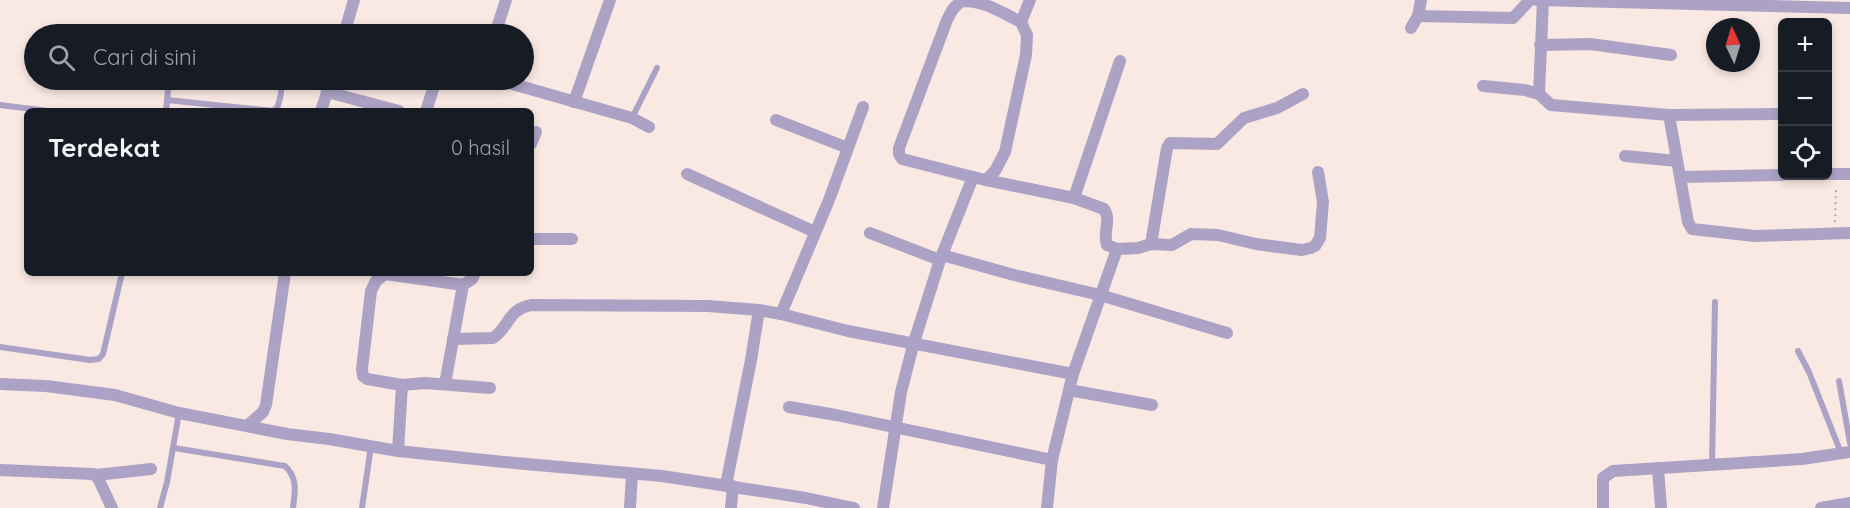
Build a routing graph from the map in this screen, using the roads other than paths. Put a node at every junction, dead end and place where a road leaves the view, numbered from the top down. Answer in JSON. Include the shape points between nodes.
{"nodes":[{"id":1,"x":354,"y":0,"type":"edge"},
{"id":2,"x":506,"y":0,"type":"edge"},
{"id":3,"x":610,"y":0,"type":"edge"},
{"id":4,"x":1030,"y":0,"type":"edge"},
{"id":5,"x":1421,"y":0,"type":"edge"},
{"id":6,"x":1530,"y":0,"type":"edge"},
{"id":7,"x":1541,"y":0,"type":"edge"},
{"id":8,"x":1795,"y":4,"type":"edge"},
{"id":9,"x":1850,"y":8,"type":"edge"},
{"id":10,"x":1418,"y":16,"type":"junction"},
{"id":11,"x":1021,"y":22,"type":"junction"},
{"id":12,"x":347,"y":24,"type":"edge"},
{"id":13,"x":498,"y":24,"type":"edge"},
{"id":14,"x":1411,"y":28,"type":"dead end"},
{"id":15,"x":1540,"y":45,"type":"junction"},
{"id":16,"x":1671,"y":55,"type":"dead end"},
{"id":17,"x":1120,"y":61,"type":"dead end"},
{"id":18,"x":657,"y":68,"type":"dead end"},
{"id":19,"x":1483,"y":86,"type":"dead end"},
{"id":20,"x":168,"y":90,"type":"edge"},
{"id":21,"x":281,"y":90,"type":"edge"},
{"id":22,"x":433,"y":90,"type":"edge"},
{"id":23,"x":533,"y":90,"type":"edge"},
{"id":24,"x":327,"y":92,"type":"joint"},
{"id":25,"x":1303,"y":94,"type":"dead end"},
{"id":26,"x":1539,"y":94,"type":"junction"},
{"id":27,"x":167,"y":100,"type":"junction"},
{"id":28,"x":574,"y":102,"type":"junction"},
{"id":29,"x":0,"y":105,"type":"edge"},
{"id":30,"x":863,"y":107,"type":"dead end"},
{"id":31,"x":24,"y":108,"type":"edge"},
{"id":32,"x":166,"y":108,"type":"edge"},
{"id":33,"x":244,"y":108,"type":"edge"},
{"id":34,"x":277,"y":108,"type":"edge"},
{"id":35,"x":322,"y":108,"type":"edge"},
{"id":36,"x":388,"y":108,"type":"edge"},
{"id":37,"x":427,"y":108,"type":"edge"},
{"id":38,"x":1778,"y":114,"type":"edge"},
{"id":39,"x":1669,"y":115,"type":"junction"},
{"id":40,"x":632,"y":118,"type":"junction"},
{"id":41,"x":776,"y":120,"type":"dead end"},
{"id":42,"x":649,"y":127,"type":"dead end"},
{"id":43,"x":848,"y":148,"type":"junction"},
{"id":44,"x":1625,"y":156,"type":"dead end"},
{"id":45,"x":1677,"y":161,"type":"junction"},
{"id":46,"x":1318,"y":172,"type":"dead end"},
{"id":47,"x":687,"y":174,"type":"dead end"},
{"id":48,"x":1832,"y":174,"type":"edge"},
{"id":49,"x":1850,"y":174,"type":"edge"},
{"id":50,"x":1778,"y":175,"type":"edge"},
{"id":51,"x":973,"y":177,"type":"junction"},
{"id":52,"x":1681,"y":177,"type":"junction"},
{"id":53,"x":986,"y":180,"type":"junction"},
{"id":54,"x":1074,"y":198,"type":"junction"},
{"id":55,"x":815,"y":232,"type":"junction"},
{"id":56,"x":870,"y":233,"type":"dead end"},
{"id":57,"x":1850,"y":233,"type":"edge"},
{"id":58,"x":534,"y":239,"type":"edge"},
{"id":59,"x":572,"y":239,"type":"dead end"},
{"id":60,"x":1151,"y":244,"type":"junction"},
{"id":61,"x":1117,"y":249,"type":"junction"},
{"id":62,"x":941,"y":258,"type":"junction"},
{"id":63,"x":121,"y":276,"type":"edge"},
{"id":64,"x":285,"y":276,"type":"edge"},
{"id":65,"x":383,"y":276,"type":"edge"},
{"id":66,"x":399,"y":276,"type":"edge"},
{"id":67,"x":474,"y":276,"type":"edge"},
{"id":68,"x":463,"y":285,"type":"junction"},
{"id":69,"x":1100,"y":295,"type":"junction"},
{"id":70,"x":1715,"y":302,"type":"dead end"},
{"id":71,"x":759,"y":310,"type":"junction"},
{"id":72,"x":781,"y":314,"type":"junction"},
{"id":73,"x":1227,"y":333,"type":"dead end"},
{"id":74,"x":453,"y":339,"type":"junction"},
{"id":75,"x":914,"y":342,"type":"junction"},
{"id":76,"x":0,"y":347,"type":"edge"},
{"id":77,"x":1798,"y":351,"type":"dead end"},
{"id":78,"x":1073,"y":374,"type":"junction"},
{"id":79,"x":1839,"y":381,"type":"dead end"},
{"id":80,"x":0,"y":384,"type":"edge"},
{"id":81,"x":445,"y":384,"type":"junction"},
{"id":82,"x":402,"y":385,"type":"junction"},
{"id":83,"x":490,"y":388,"type":"dead end"},
{"id":84,"x":1069,"y":390,"type":"junction"},
{"id":85,"x":1152,"y":405,"type":"dead end"},
{"id":86,"x":789,"y":407,"type":"dead end"},
{"id":87,"x":179,"y":413,"type":"junction"},
{"id":88,"x":248,"y":425,"type":"junction"},
{"id":89,"x":895,"y":427,"type":"junction"},
{"id":90,"x":1850,"y":443,"type":"edge"},
{"id":91,"x":371,"y":446,"type":"junction"},
{"id":92,"x":174,"y":447,"type":"junction"},
{"id":93,"x":398,"y":451,"type":"junction"},
{"id":94,"x":1845,"y":453,"type":"edge"},
{"id":95,"x":1052,"y":460,"type":"junction"},
{"id":96,"x":1712,"y":465,"type":"junction"},
{"id":97,"x":1658,"y":468,"type":"junction"},
{"id":98,"x":0,"y":470,"type":"edge"},
{"id":99,"x":151,"y":470,"type":"dead end"},
{"id":100,"x":632,"y":474,"type":"junction"},
{"id":101,"x":96,"y":475,"type":"junction"},
{"id":102,"x":730,"y":486,"type":"junction"},
{"id":103,"x":1850,"y":503,"type":"edge"},
{"id":104,"x":112,"y":508,"type":"edge"},
{"id":105,"x":160,"y":508,"type":"edge"},
{"id":106,"x":293,"y":508,"type":"edge"},
{"id":107,"x":362,"y":508,"type":"edge"},
{"id":108,"x":630,"y":508,"type":"edge"},
{"id":109,"x":731,"y":508,"type":"edge"},
{"id":110,"x":851,"y":508,"type":"edge"},
{"id":111,"x":883,"y":508,"type":"edge"},
{"id":112,"x":1047,"y":508,"type":"edge"},
{"id":113,"x":1603,"y":508,"type":"edge"},
{"id":114,"x":1660,"y":508,"type":"edge"},
{"id":115,"x":1821,"y":508,"type":"edge"}],
"edges":[{"from":1,"to":12,"type":"street"},
{"from":2,"to":13,"type":"street"},
{"from":3,"to":28,"type":"street"},
{"from":4,"to":11,"type":"street"},
{"from":5,"to":10,"type":"street"},
{"from":6,"to":10,"type":"street","via":[[1513,18]]},
{"from":7,"to":8,"type":"street"},
{"from":7,"to":15,"type":"street"},
{"from":8,"to":9,"type":"street"},
{"from":10,"to":14,"type":"street"},
{"from":11,"to":51,"type":"street","via":[[972,0],[961,1],[953,9],[899,148],[902,159]]},
{"from":11,"to":53,"type":"street","via":[[1027,35],[1026,55],[1005,152]]},
{"from":15,"to":16,"type":"street","via":[[1590,44]]},
{"from":15,"to":26,"type":"street"},
{"from":17,"to":54,"type":"street"},
{"from":18,"to":40,"type":"lane"},
{"from":19,"to":26,"type":"street"},
{"from":20,"to":27,"type":"lane"},
{"from":21,"to":34,"type":"lane"},
{"from":22,"to":37,"type":"street"},
{"from":23,"to":28,"type":"street"},
{"from":24,"to":35,"type":"street"},
{"from":24,"to":36,"type":"street"},
{"from":25,"to":60,"type":"street","via":[[1277,108],[1244,118],[1217,144],[1170,143]]},
{"from":26,"to":39,"type":"street","via":[[1551,105]]},
{"from":27,"to":32,"type":"lane"},
{"from":27,"to":33,"type":"lane"},
{"from":28,"to":40,"type":"street"},
{"from":29,"to":31,"type":"lane"},
{"from":30,"to":43,"type":"street"},
{"from":38,"to":39,"type":"street"},
{"from":39,"to":45,"type":"street"},
{"from":40,"to":42,"type":"street"},
{"from":41,"to":43,"type":"street"},
{"from":43,"to":55,"type":"street"},
{"from":44,"to":45,"type":"street"},
{"from":45,"to":52,"type":"street"},
{"from":46,"to":60,"type":"street","via":[[1323,202],[1320,238],[1311,248],[1302,250],[1202,234],[1191,234],[1172,245]]},
{"from":47,"to":55,"type":"street"},
{"from":48,"to":49,"type":"street"},
{"from":50,"to":52,"type":"street"},
{"from":51,"to":53,"type":"street"},
{"from":51,"to":62,"type":"street"},
{"from":52,"to":57,"type":"street","via":[[1692,229],[1755,236]]},
{"from":53,"to":54,"type":"street"},
{"from":54,"to":61,"type":"street","via":[[1104,209],[1108,220],[1105,242]]},
{"from":55,"to":72,"type":"street"},
{"from":56,"to":62,"type":"street"},
{"from":58,"to":59,"type":"street"},
{"from":60,"to":61,"type":"street"},
{"from":61,"to":69,"type":"street"},
{"from":62,"to":69,"type":"street"},
{"from":62,"to":75,"type":"street"},
{"from":63,"to":76,"type":"lane","via":[[99,358]]},
{"from":64,"to":88,"type":"street","via":[[266,405]]},
{"from":65,"to":82,"type":"street","via":[[373,285],[363,376]]},
{"from":66,"to":68,"type":"street"},
{"from":67,"to":68,"type":"street"},
{"from":68,"to":74,"type":"street"},
{"from":69,"to":73,"type":"street"},
{"from":69,"to":78,"type":"street"},
{"from":70,"to":96,"type":"lane"},
{"from":71,"to":72,"type":"street"},
{"from":71,"to":74,"type":"street","via":[[532,305],[516,311],[493,338]]},
{"from":71,"to":102,"type":"street"},
{"from":72,"to":75,"type":"street"},
{"from":74,"to":81,"type":"street"},
{"from":75,"to":78,"type":"street"},
{"from":75,"to":89,"type":"street"},
{"from":77,"to":94,"type":"lane"},
{"from":78,"to":84,"type":"street"},
{"from":79,"to":90,"type":"lane"},
{"from":80,"to":87,"type":"street","via":[[115,395]]},
{"from":81,"to":82,"type":"street"},
{"from":81,"to":83,"type":"street"},
{"from":82,"to":93,"type":"street"},
{"from":84,"to":85,"type":"street"},
{"from":84,"to":95,"type":"street"},
{"from":86,"to":89,"type":"street"},
{"from":87,"to":88,"type":"street"},
{"from":87,"to":92,"type":"lane"},
{"from":88,"to":91,"type":"street"},
{"from":89,"to":95,"type":"street"},
{"from":89,"to":111,"type":"street"},
{"from":91,"to":93,"type":"street"},
{"from":91,"to":107,"type":"lane"},
{"from":92,"to":105,"type":"lane"},
{"from":92,"to":106,"type":"lane","via":[[285,466],[296,483]]},
{"from":93,"to":100,"type":"street"},
{"from":94,"to":96,"type":"street"},
{"from":95,"to":112,"type":"street"},
{"from":96,"to":97,"type":"street"},
{"from":97,"to":113,"type":"street","via":[[1607,474],[1602,484]]},
{"from":97,"to":114,"type":"street"},
{"from":98,"to":101,"type":"street"},
{"from":99,"to":101,"type":"street"},
{"from":100,"to":102,"type":"street"},
{"from":100,"to":108,"type":"street"},
{"from":101,"to":104,"type":"street"},
{"from":102,"to":109,"type":"street"},
{"from":102,"to":110,"type":"street"},
{"from":103,"to":115,"type":"street"}]}
